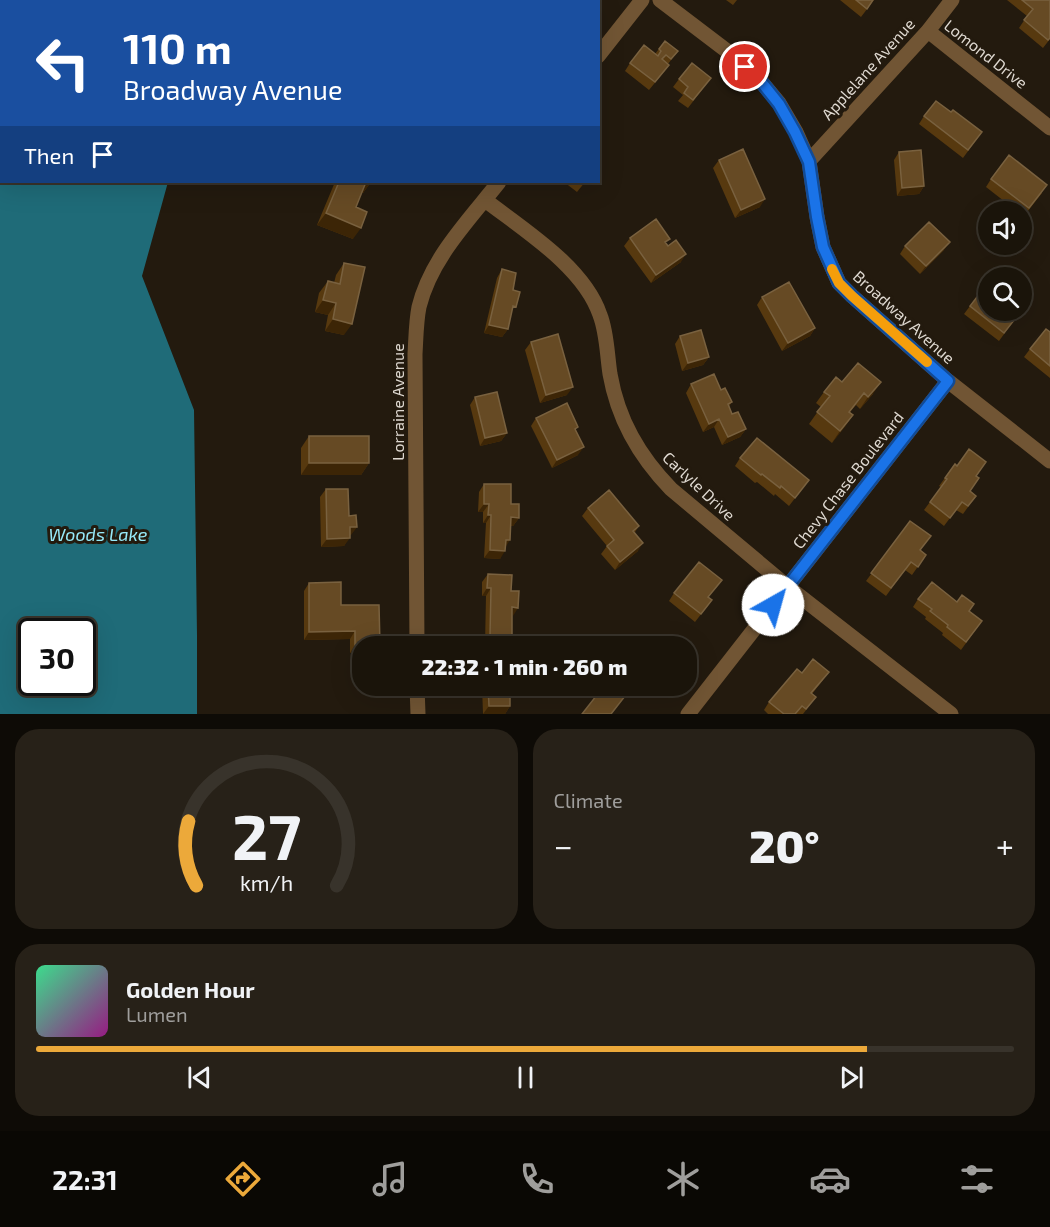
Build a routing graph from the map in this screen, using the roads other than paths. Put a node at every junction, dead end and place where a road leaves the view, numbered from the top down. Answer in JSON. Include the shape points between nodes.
{"nodes":[{"id":1,"x":642,"y":0,"type":"edge"},
{"id":2,"x":660,"y":0,"type":"edge"},
{"id":3,"x":952,"y":0,"type":"edge"},
{"id":4,"x":927,"y":31,"type":"junction"},
{"id":5,"x":600,"y":53,"type":"edge"},
{"id":6,"x":1050,"y":128,"type":"edge"},
{"id":7,"x":809,"y":162,"type":"junction"},
{"id":8,"x":499,"y":183,"type":"edge"},
{"id":9,"x":485,"y":200,"type":"junction"},
{"id":10,"x":948,"y":381,"type":"junction"},
{"id":11,"x":1050,"y":461,"type":"edge"},
{"id":12,"x":788,"y":587,"type":"junction"},
{"id":13,"x":417,"y":636,"type":"edge"},
{"id":14,"x":417,"y":696,"type":"edge"},
{"id":15,"x":418,"y":714,"type":"edge"},
{"id":16,"x":688,"y":714,"type":"edge"},
{"id":17,"x":951,"y":714,"type":"edge"}],
"edges":[{"from":1,"to":5,"type":"street"},
{"from":2,"to":7,"type":"street","name":"Broadway Avenue","via":[[759,79],[779,104]]},
{"from":3,"to":4,"type":"street","name":"Applelane Avenue"},
{"from":4,"to":6,"type":"street","name":"Lomond Drive"},
{"from":4,"to":7,"type":"street","name":"Applelane Avenue"},
{"from":7,"to":10,"type":"street","name":"Broadway Avenue","via":[[823,247],[839,283]]},
{"from":8,"to":9,"type":"street","name":"Lorraine Avenue"},
{"from":9,"to":12,"type":"street","name":"Carlyle Drive","via":[[553,252],[587,288],[600,314],[619,411],[645,460],[671,489]]},
{"from":9,"to":13,"type":"street","name":"Lorraine Avenue","via":[[450,243],[419,307],[415,354]]},
{"from":10,"to":11,"type":"street","name":"Broadway Avenue"},
{"from":10,"to":12,"type":"street","name":"Chevy Chase Boulevard"},
{"from":12,"to":16,"type":"street","name":"Chevy Chase Boulevard"},
{"from":12,"to":17,"type":"street","name":"Carlyle Drive"},
{"from":14,"to":15,"type":"street"}]}
